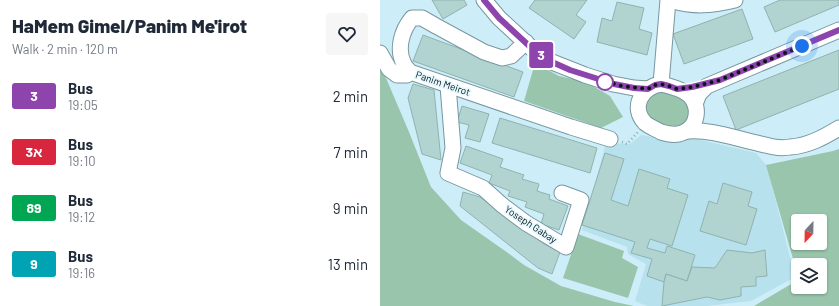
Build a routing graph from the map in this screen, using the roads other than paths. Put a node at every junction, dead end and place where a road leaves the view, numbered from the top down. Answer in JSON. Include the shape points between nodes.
{"nodes":[{"id":1,"x":484,"y":0,"type":"edge"},
{"id":2,"x":669,"y":0,"type":"edge"},
{"id":3,"x":735,"y":0,"type":"edge"},
{"id":4,"x":839,"y":30,"type":"edge"},
{"id":5,"x":526,"y":42,"type":"junction"},
{"id":6,"x":380,"y":53,"type":"edge"},
{"id":7,"x":410,"y":72,"type":"junction"},
{"id":8,"x":720,"y":80,"type":"junction"},
{"id":9,"x":614,"y":84,"type":"junction"},
{"id":10,"x":448,"y":86,"type":"junction"},
{"id":11,"x":654,"y":87,"type":"junction"},
{"id":12,"x":677,"y":89,"type":"junction"},
{"id":13,"x":696,"y":108,"type":"junction"},
{"id":14,"x":639,"y":109,"type":"junction"},
{"id":15,"x":839,"y":128,"type":"edge"},
{"id":16,"x":687,"y":131,"type":"junction"},
{"id":17,"x":719,"y":134,"type":"junction"},
{"id":18,"x":610,"y":139,"type":"road end"},
{"id":19,"x":562,"y":193,"type":"dead end"}],
"edges":[{"from":1,"to":5,"type":"street","via":[[499,18]]},
{"from":2,"to":3,"type":"street","via":[[698,5]]},
{"from":2,"to":11,"type":"street"},
{"from":4,"to":8,"type":"street"},
{"from":5,"to":7,"type":"street","name":"Panim Meirot","via":[[510,56],[502,58],[484,52],[422,18],[412,18],[406,25],[399,49],[403,63]]},
{"from":5,"to":9,"type":"street","via":[[538,54],[552,62]]},
{"from":6,"to":7,"type":"street","via":[[388,69],[397,75],[406,75]]},
{"from":7,"to":10,"type":"street","name":"Panim Meirot"},
{"from":8,"to":12,"type":"street"},
{"from":8,"to":13,"type":"street","via":[[707,86],[699,94]]},
{"from":9,"to":11,"type":"street"},
{"from":9,"to":14,"type":"street"},
{"from":10,"to":18,"type":"street","name":"Panim Meirot"},
{"from":10,"to":19,"type":"street","name":"Yoseph Gabay","via":[[453,148],[448,173],[483,188],[526,224],[566,247],[581,200]]},
{"from":11,"to":12,"type":"street","via":[[669,86]]},
{"from":11,"to":14,"type":"street","via":[[642,94]]},
{"from":12,"to":13,"type":"street","via":[[694,100]]},
{"from":13,"to":16,"type":"street","via":[[696,118]]},
{"from":13,"to":17,"type":"street","via":[[704,124]]},
{"from":14,"to":16,"type":"street","via":[[641,117],[652,128],[672,135]]},
{"from":15,"to":17,"type":"street","via":[[805,145],[792,148],[767,146]]},
{"from":16,"to":17,"type":"street"}]}
